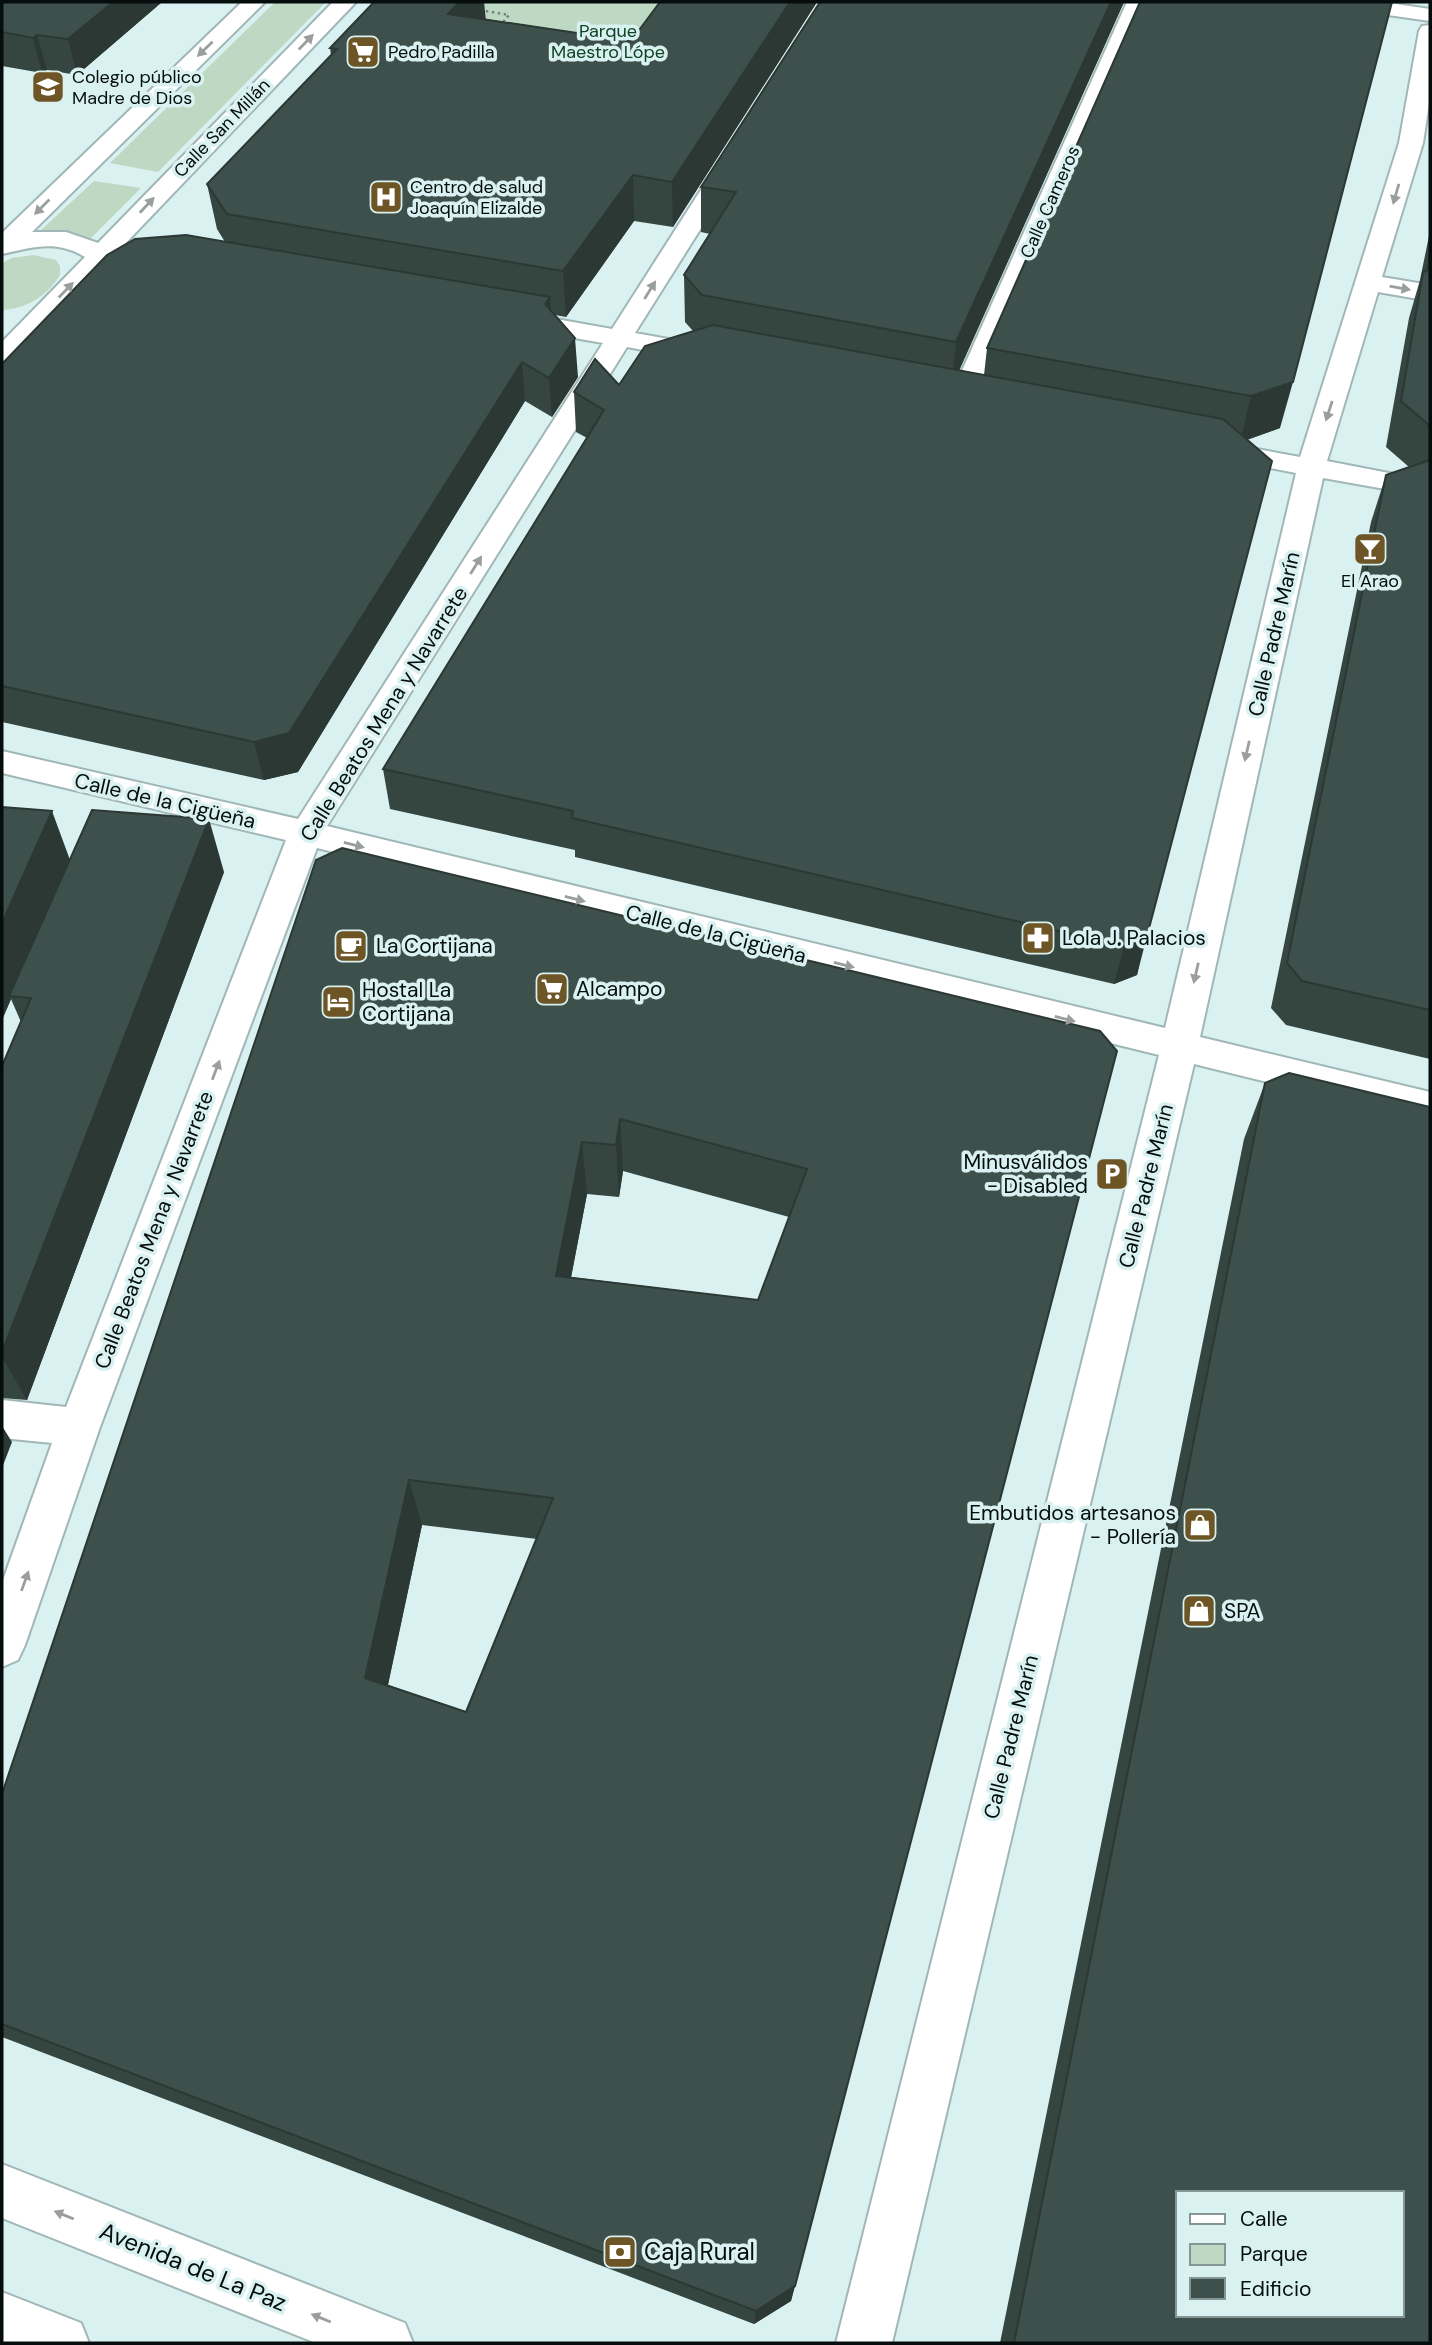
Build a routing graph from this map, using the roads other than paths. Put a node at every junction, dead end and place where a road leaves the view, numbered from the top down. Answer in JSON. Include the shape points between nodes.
{"nodes":[{"id":1,"x":254,"y":2,"type":"edge"},
{"id":2,"x":345,"y":2,"type":"edge"},
{"id":3,"x":1138,"y":2,"type":"edge"},
{"id":4,"x":1338,"y":2,"type":"edge"},
{"id":5,"x":1430,"y":15,"type":"edge"},
{"id":6,"x":1430,"y":31,"type":"edge"},
{"id":7,"x":749,"y":132,"type":"edge"},
{"id":8,"x":1420,"y":144,"type":"edge"},
{"id":9,"x":4,"y":245,"type":"edge"},
{"id":10,"x":100,"y":255,"type":"junction"},
{"id":11,"x":190,"y":262,"type":"edge"},
{"id":12,"x":1370,"y":283,"type":"junction"},
{"id":13,"x":1430,"y":293,"type":"edge"},
{"id":14,"x":489,"y":315,"type":"edge"},
{"id":15,"x":31,"y":326,"type":"junction"},
{"id":16,"x":2,"y":331,"type":"edge"},
{"id":17,"x":619,"y":337,"type":"junction"},
{"id":18,"x":2,"y":356,"type":"edge"},
{"id":19,"x":730,"y":358,"type":"edge"},
{"id":20,"x":934,"y":397,"type":"edge"},
{"id":21,"x":961,"y":402,"type":"junction"},
{"id":22,"x":988,"y":407,"type":"edge"},
{"id":23,"x":1190,"y":444,"type":"edge"},
{"id":24,"x":1311,"y":467,"type":"junction"},
{"id":25,"x":1430,"y":489,"type":"edge"},
{"id":26,"x":2,"y":762,"type":"edge"},
{"id":27,"x":306,"y":834,"type":"junction"},
{"id":28,"x":1179,"y":1048,"type":"junction"},
{"id":29,"x":1430,"y":1107,"type":"edge"},
{"id":30,"x":2,"y":1419,"type":"edge"},
{"id":31,"x":79,"y":1427,"type":"junction"},
{"id":32,"x":2,"y":1646,"type":"edge"},
{"id":33,"x":2,"y":2191,"type":"edge"},
{"id":34,"x":2,"y":2320,"type":"edge"},
{"id":35,"x":61,"y":2343,"type":"edge"},
{"id":36,"x":385,"y":2343,"type":"edge"},
{"id":37,"x":864,"y":2343,"type":"edge"}],
"edges":[{"from":1,"to":9,"type":"street","one_way":true},
{"from":10,"to":2,"type":"street","name":"Calle San Millán","one_way":true},
{"from":3,"to":21,"type":"street","name":"Calle Cameros"},
{"from":4,"to":5,"type":"street"},
{"from":6,"to":8,"type":"street","name":"Calle Padre Marín"},
{"from":17,"to":7,"type":"street","name":"Calle Beatos Mena y Navarrete","one_way":true},
{"from":8,"to":12,"type":"street","name":"Calle Padre Marín","one_way":true},
{"from":9,"to":10,"type":"street","via":[[49,237],[70,239]]},
{"from":10,"to":11,"type":"street"},
{"from":15,"to":10,"type":"street","name":"Calle San Millán","one_way":true},
{"from":12,"to":13,"type":"street","one_way":true},
{"from":12,"to":24,"type":"street","name":"Calle Padre Marín","one_way":true},
{"from":14,"to":17,"type":"street"},
{"from":15,"to":16,"type":"street"},
{"from":15,"to":18,"type":"street","name":"Calle San Millán"},
{"from":17,"to":19,"type":"street"},
{"from":27,"to":17,"type":"street","name":"Calle Beatos Mena y Navarrete","one_way":true},
{"from":20,"to":21,"type":"street"},
{"from":21,"to":22,"type":"street"},
{"from":23,"to":24,"type":"street"},
{"from":24,"to":25,"type":"street"},
{"from":24,"to":28,"type":"street","name":"Calle Padre Marín","one_way":true},
{"from":26,"to":27,"type":"street","name":"Calle de la Cigüeña","via":[[117,803]]},
{"from":27,"to":28,"type":"street","name":"Calle de la Cigüeña","one_way":true},
{"from":31,"to":27,"type":"street","name":"Calle Beatos Mena y Navarrete","one_way":true},
{"from":28,"to":29,"type":"street","name":"Calle de la Cigüeña"},
{"from":28,"to":37,"type":"street","name":"Calle Padre Marín"},
{"from":30,"to":31,"type":"street"},
{"from":32,"to":31,"type":"street","name":"Calle Beatos Mena y Navarrete","one_way":true},
{"from":36,"to":33,"type":"street","name":"Avenida de La Paz","one_way":true},
{"from":34,"to":35,"type":"street"}]}
